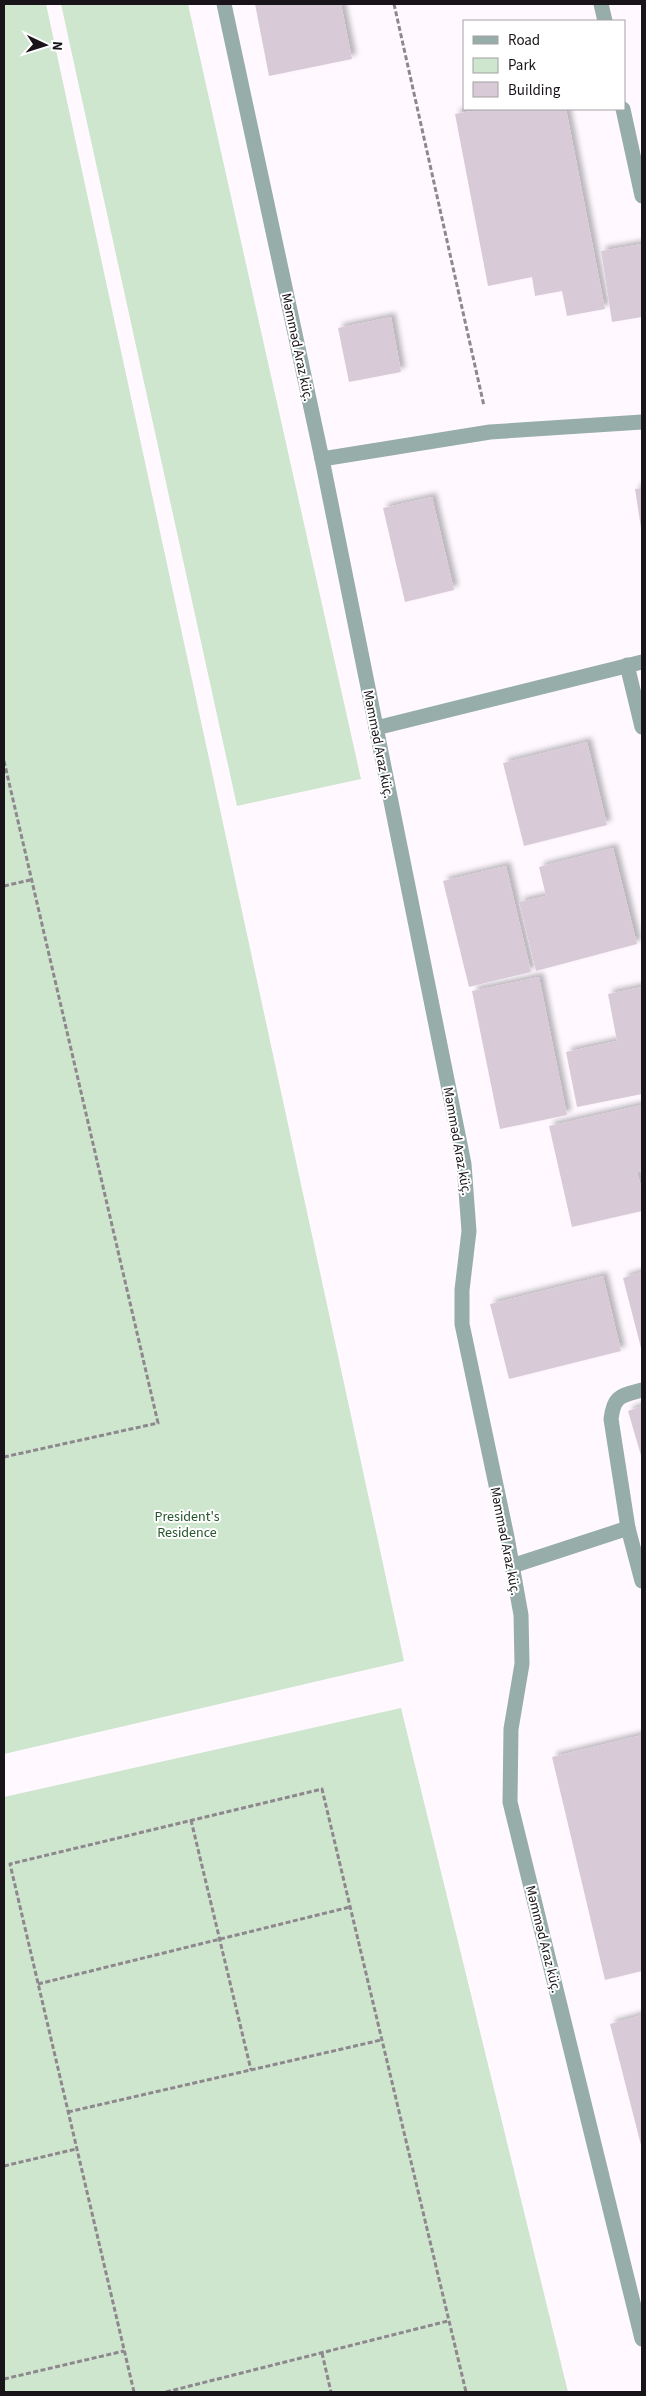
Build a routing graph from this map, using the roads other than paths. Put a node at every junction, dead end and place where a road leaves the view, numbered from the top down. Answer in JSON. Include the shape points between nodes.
{"nodes":[{"id":1,"x":224,"y":4,"type":"edge"},
{"id":2,"x":601,"y":4,"type":"edge"},
{"id":3,"x":604,"y":20,"type":"edge"},
{"id":4,"x":623,"y":110,"type":"edge"},
{"id":5,"x":642,"y":196,"type":"edge"},
{"id":6,"x":642,"y":422,"type":"edge"},
{"id":7,"x":322,"y":459,"type":"junction"},
{"id":8,"x":642,"y":662,"type":"edge"},
{"id":9,"x":627,"y":665,"type":"junction"},
{"id":10,"x":642,"y":727,"type":"edge"},
{"id":11,"x":376,"y":728,"type":"junction"},
{"id":12,"x":642,"y":1390,"type":"edge"},
{"id":13,"x":628,"y":1528,"type":"junction"},
{"id":14,"x":512,"y":1566,"type":"junction"},
{"id":15,"x":642,"y":1581,"type":"edge"},
{"id":16,"x":642,"y":2339,"type":"edge"}],
"edges":[{"from":1,"to":7,"type":"street","name":"Məmməd Araz küç."},
{"from":2,"to":3,"type":"street"},
{"from":4,"to":5,"type":"street"},
{"from":6,"to":7,"type":"street","via":[[490,432]]},
{"from":7,"to":11,"type":"street","name":"Məmməd Araz küç."},
{"from":8,"to":9,"type":"street"},
{"from":9,"to":10,"type":"street"},
{"from":9,"to":11,"type":"street"},
{"from":11,"to":14,"type":"street","name":"Məmməd Araz küç.","via":[[464,1164],[468,1231],[462,1324]]},
{"from":12,"to":13,"type":"street","via":[[619,1397],[612,1404],[611,1419]]},
{"from":13,"to":14,"type":"street"},
{"from":13,"to":15,"type":"street"},
{"from":14,"to":16,"type":"street","name":"Məmməd Araz küç.","via":[[521,1615],[522,1664],[512,1729],[510,1802]]}]}
